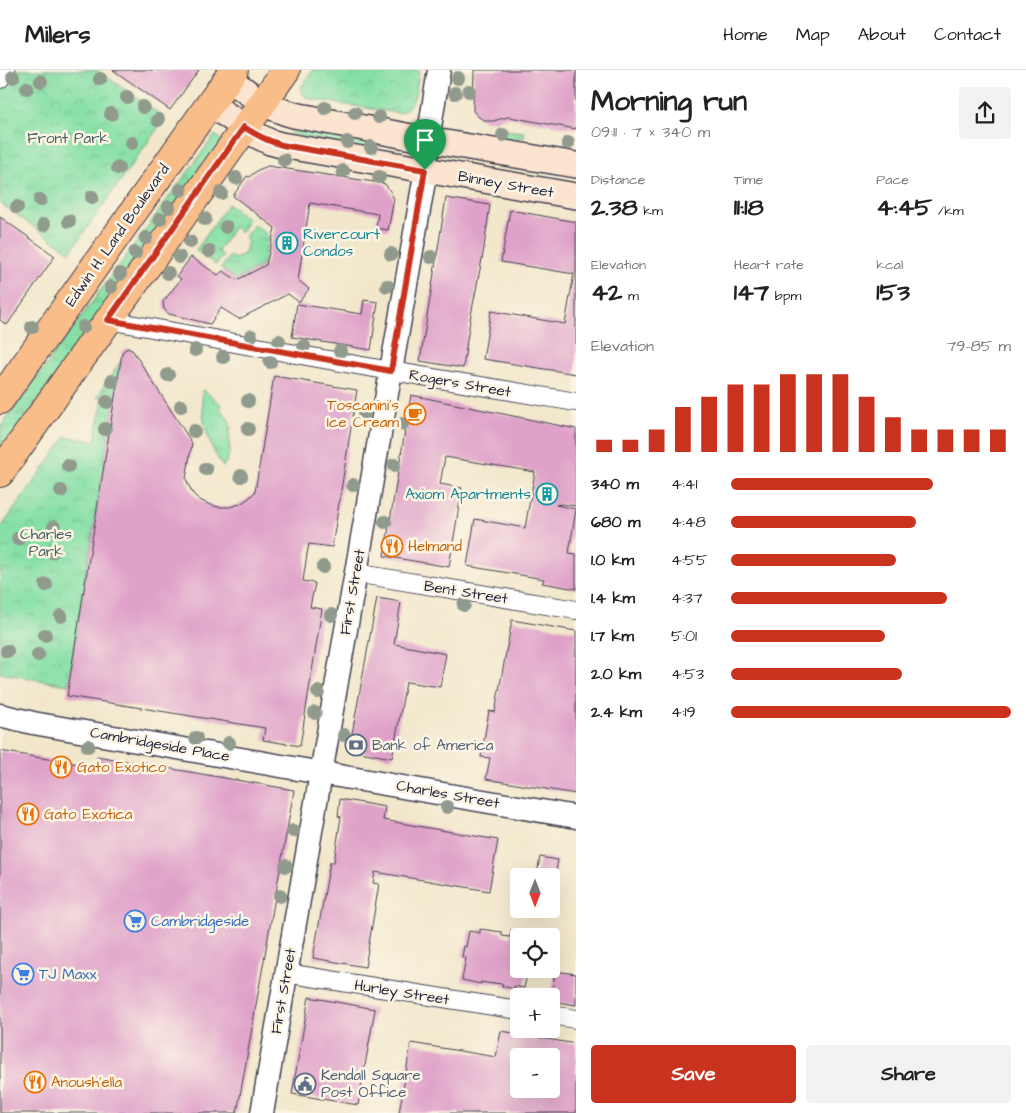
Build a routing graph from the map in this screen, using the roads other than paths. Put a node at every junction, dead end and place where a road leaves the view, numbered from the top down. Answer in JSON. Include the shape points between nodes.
{"nodes":[{"id":1,"x":6,"y":70,"type":"edge"},
{"id":2,"x":286,"y":70,"type":"edge"},
{"id":3,"x":440,"y":70,"type":"edge"},
{"id":4,"x":231,"y":74,"type":"edge"},
{"id":5,"x":0,"y":79,"type":"edge"},
{"id":6,"x":262,"y":103,"type":"junction"},
{"id":7,"x":210,"y":104,"type":"junction"},
{"id":8,"x":244,"y":127,"type":"junction"},
{"id":9,"x":428,"y":140,"type":"junction"},
{"id":10,"x":576,"y":165,"type":"edge"},
{"id":11,"x":425,"y":170,"type":"junction"},
{"id":12,"x":576,"y":196,"type":"edge"},
{"id":13,"x":108,"y":320,"type":"junction"},
{"id":14,"x":391,"y":371,"type":"junction"},
{"id":15,"x":0,"y":400,"type":"edge"},
{"id":16,"x":576,"y":402,"type":"edge"},
{"id":17,"x":0,"y":473,"type":"edge"},
{"id":18,"x":355,"y":573,"type":"junction"},
{"id":19,"x":576,"y":610,"type":"edge"},
{"id":20,"x":0,"y":715,"type":"edge"},
{"id":21,"x":321,"y":772,"type":"junction"},
{"id":22,"x":576,"y":817,"type":"edge"},
{"id":23,"x":286,"y":974,"type":"junction"},
{"id":24,"x":510,"y":1009,"type":"edge"},
{"id":25,"x":560,"y":1017,"type":"edge"},
{"id":26,"x":576,"y":1019,"type":"edge"},
{"id":27,"x":262,"y":1113,"type":"edge"}],
"edges":[{"from":1,"to":5,"type":"street"},
{"from":2,"to":6,"type":"main road"},
{"from":3,"to":9,"type":"street","name":"First Street"},
{"from":4,"to":6,"type":"main road","name":"Binney Street"},
{"from":4,"to":7,"type":"main road","name":"Edwin H. Land Boulevard"},
{"from":6,"to":8,"type":"main road"},
{"from":6,"to":9,"type":"main road","name":"Binney Street","via":[[294,115]]},
{"from":7,"to":8,"type":"main road","name":"Binney Street"},
{"from":7,"to":15,"type":"main road","name":"Edwin H. Land Boulevard"},
{"from":8,"to":11,"type":"main road","name":"Binney Street","via":[[282,145]]},
{"from":8,"to":13,"type":"main road"},
{"from":9,"to":10,"type":"main road","name":"Binney Street"},
{"from":9,"to":11,"type":"street","name":"First Street"},
{"from":11,"to":12,"type":"main road","name":"Binney Street"},
{"from":11,"to":14,"type":"street","name":"First Street"},
{"from":13,"to":14,"type":"street","name":"Rogers Street"},
{"from":13,"to":17,"type":"main road"},
{"from":14,"to":16,"type":"street","name":"Rogers Street"},
{"from":14,"to":18,"type":"street","name":"First Street"},
{"from":18,"to":19,"type":"street","name":"Bent Street"},
{"from":18,"to":21,"type":"street","name":"First Street"},
{"from":20,"to":21,"type":"street","name":"Cambridgeside Place"},
{"from":21,"to":22,"type":"street","name":"Charles Street"},
{"from":21,"to":23,"type":"street","name":"First Street"},
{"from":23,"to":24,"type":"street","name":"Hurley Street"},
{"from":23,"to":27,"type":"street","name":"First Street"},
{"from":25,"to":26,"type":"street"}]}
